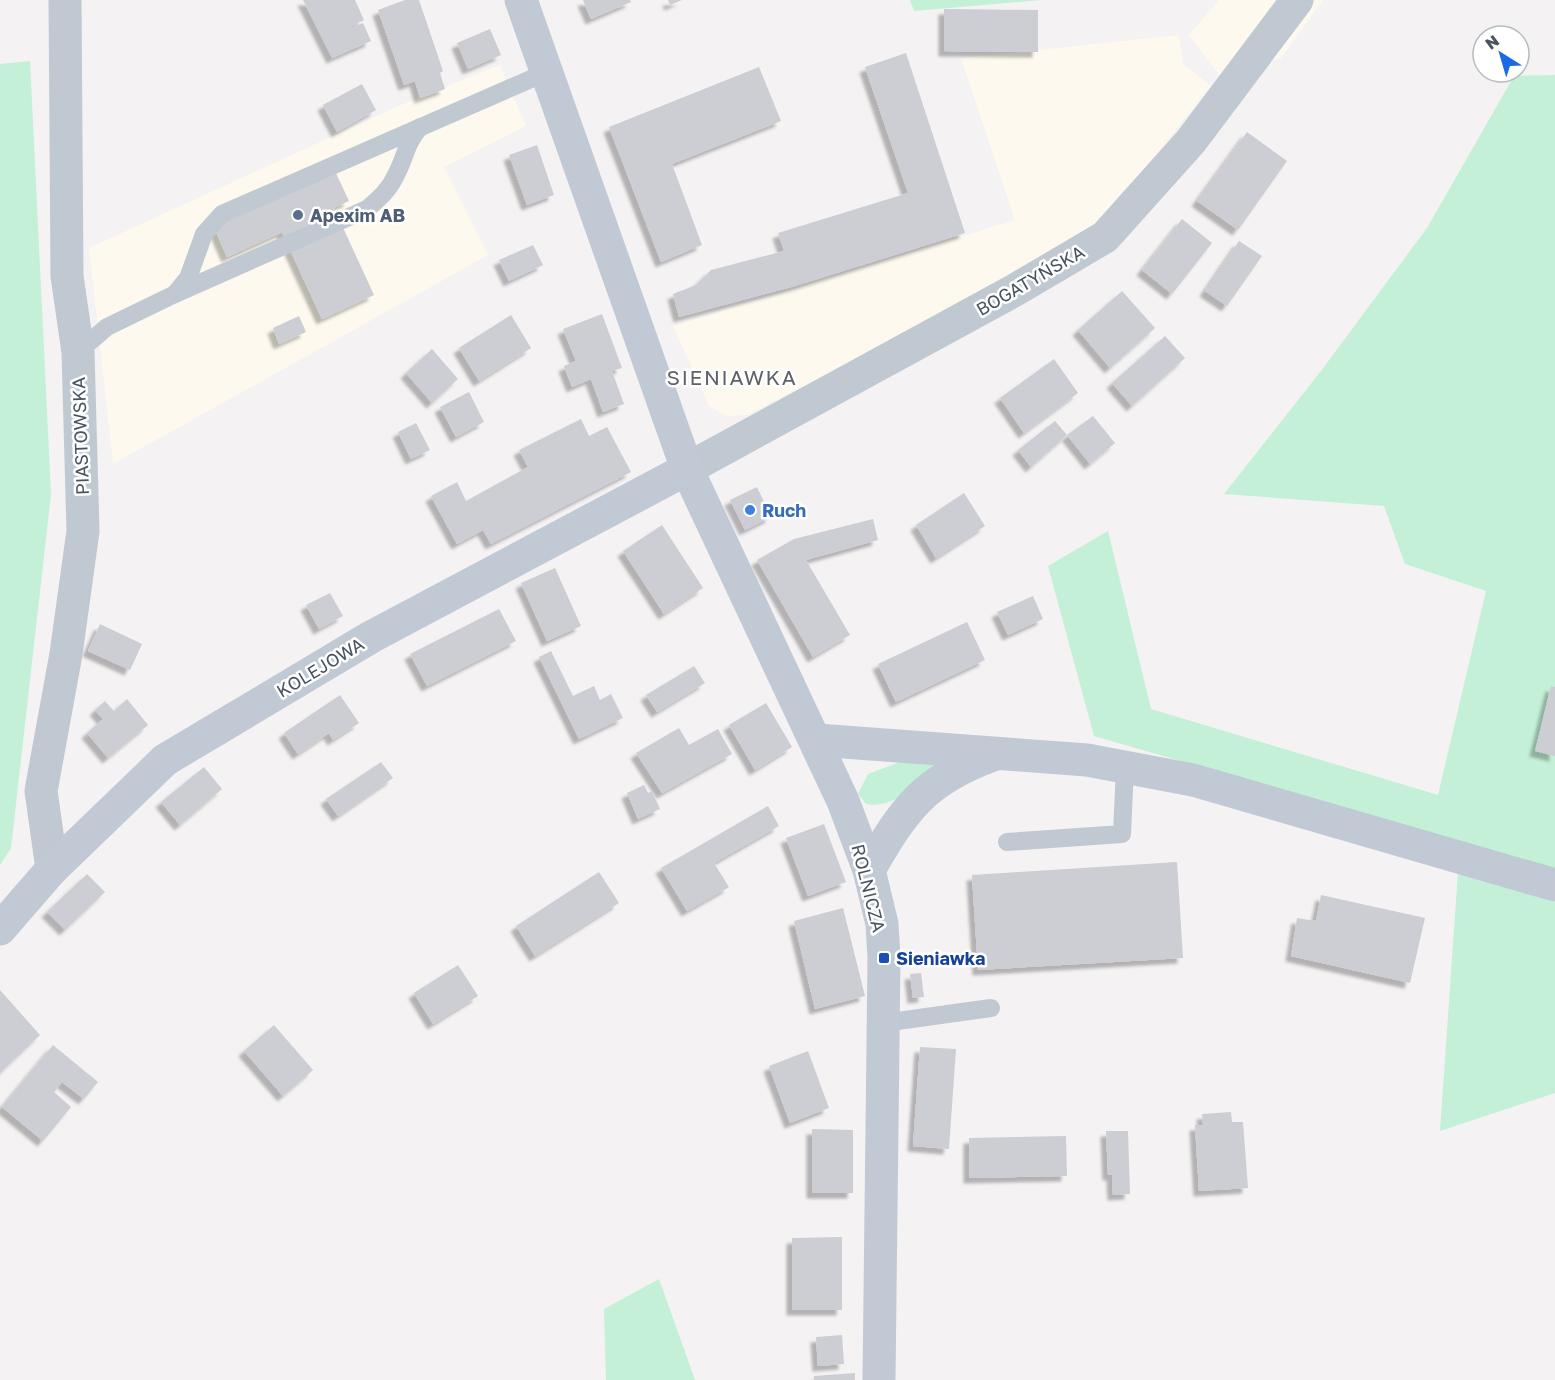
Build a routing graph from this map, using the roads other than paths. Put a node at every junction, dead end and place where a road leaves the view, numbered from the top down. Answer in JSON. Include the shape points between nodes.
{"nodes":[{"id":1,"x":66,"y":0,"type":"edge"},
{"id":2,"x":521,"y":0,"type":"edge"},
{"id":3,"x":1297,"y":0,"type":"edge"},
{"id":4,"x":547,"y":72,"type":"junction"},
{"id":5,"x":421,"y":126,"type":"junction"},
{"id":6,"x":175,"y":294,"type":"junction"},
{"id":7,"x":78,"y":352,"type":"junction"},
{"id":8,"x":687,"y":469,"type":"junction"},
{"id":9,"x":817,"y":740,"type":"junction"},
{"id":10,"x":1002,"y":752,"type":"junction"},
{"id":11,"x":1125,"y":767,"type":"junction"},
{"id":12,"x":1007,"y":842,"type":"dead end"},
{"id":13,"x":52,"y":869,"type":"junction"},
{"id":14,"x":869,"y":870,"type":"junction"},
{"id":15,"x":1555,"y":885,"type":"edge"},
{"id":16,"x":0,"y":929,"type":"edge"},
{"id":17,"x":990,"y":1008,"type":"dead end"},
{"id":18,"x":883,"y":1023,"type":"junction"},
{"id":19,"x":879,"y":1380,"type":"edge"}],
"edges":[{"from":1,"to":7,"type":"street","name":"PIASTOWSKA","via":[[67,276]]},
{"from":2,"to":4,"type":"street","name":"ROLNICZA"},
{"from":3,"to":8,"type":"street","name":"BOGATYŃSKA","via":[[1191,141],[1105,237]]},
{"from":4,"to":5,"type":"lane"},
{"from":4,"to":8,"type":"street","name":"ROLNICZA"},
{"from":5,"to":6,"type":"lane","via":[[408,140],[397,174],[385,194],[367,209]]},
{"from":5,"to":6,"type":"lane","via":[[222,214],[204,234],[188,278]]},
{"from":6,"to":7,"type":"lane","via":[[107,327]]},
{"from":7,"to":13,"type":"street","name":"PIASTOWSKA","via":[[83,531],[41,791]]},
{"from":8,"to":9,"type":"street","name":"ROLNICZA"},
{"from":8,"to":13,"type":"street","name":"KOLEJOWA","via":[[371,638],[165,760]]},
{"from":9,"to":10,"type":"street"},
{"from":9,"to":14,"type":"street","name":"ROLNICZA"},
{"from":10,"to":11,"type":"street"},
{"from":10,"to":14,"type":"street","via":[[961,767],[921,795],[905,812]]},
{"from":11,"to":12,"type":"lane","via":[[1122,834]]},
{"from":11,"to":15,"type":"street","via":[[1193,780]]},
{"from":13,"to":16,"type":"street","name":"KOLEJOWA"},
{"from":14,"to":18,"type":"street","name":"ROLNICZA","via":[[882,924]]},
{"from":17,"to":18,"type":"lane"},
{"from":18,"to":19,"type":"street","name":"ROLNICZA"}]}
